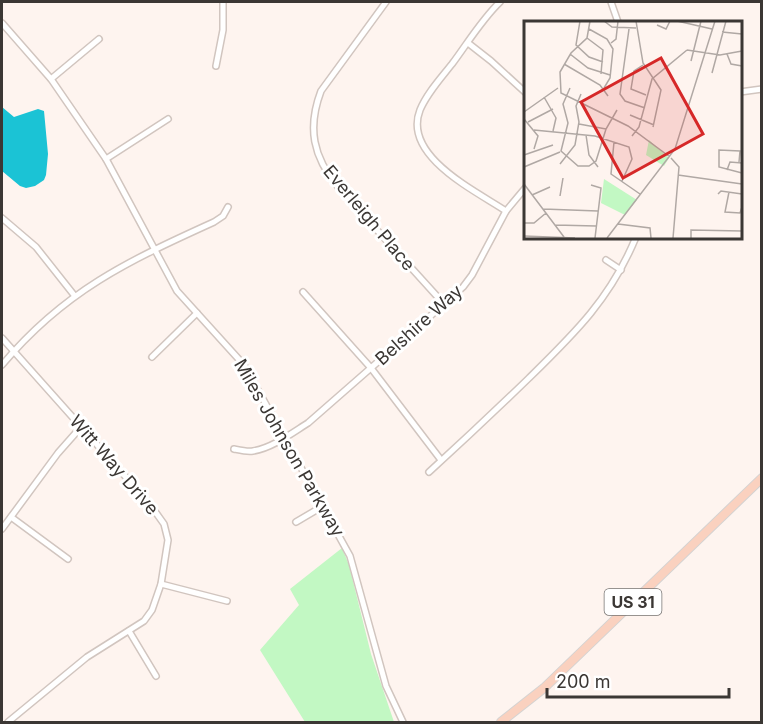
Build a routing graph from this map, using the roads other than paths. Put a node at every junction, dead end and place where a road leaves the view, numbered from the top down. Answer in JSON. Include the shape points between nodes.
{"nodes":[{"id":1,"x":223,"y":2,"type":"edge"},
{"id":2,"x":386,"y":2,"type":"edge"},
{"id":3,"x":500,"y":2,"type":"edge"},
{"id":4,"x":611,"y":2,"type":"edge"},
{"id":5,"x":618,"y":21,"type":"edge"},
{"id":6,"x":2,"y":23,"type":"edge"},
{"id":7,"x":99,"y":39,"type":"dead end"},
{"id":8,"x":468,"y":44,"type":"junction"},
{"id":9,"x":216,"y":66,"type":"dead end"},
{"id":10,"x":51,"y":79,"type":"junction"},
{"id":11,"x":762,"y":89,"type":"edge"},
{"id":12,"x":524,"y":91,"type":"edge"},
{"id":13,"x":742,"y":92,"type":"edge"},
{"id":14,"x":168,"y":119,"type":"dead end"},
{"id":15,"x":106,"y":159,"type":"junction"},
{"id":16,"x":524,"y":189,"type":"edge"},
{"id":17,"x":228,"y":207,"type":"dead end"},
{"id":18,"x":506,"y":211,"type":"junction"},
{"id":19,"x":2,"y":218,"type":"edge"},
{"id":20,"x":636,"y":238,"type":"edge"},
{"id":21,"x":154,"y":249,"type":"junction"},
{"id":22,"x":606,"y":260,"type":"dead end"},
{"id":23,"x":621,"y":270,"type":"junction"},
{"id":24,"x":303,"y":292,"type":"dead end"},
{"id":25,"x":74,"y":295,"type":"junction"},
{"id":26,"x":444,"y":304,"type":"junction"},
{"id":27,"x":197,"y":313,"type":"junction"},
{"id":28,"x":2,"y":339,"type":"edge"},
{"id":29,"x":14,"y":351,"type":"junction"},
{"id":30,"x":152,"y":357,"type":"dead end"},
{"id":31,"x":2,"y":365,"type":"edge"},
{"id":32,"x":371,"y":368,"type":"junction"},
{"id":33,"x":81,"y":427,"type":"junction"},
{"id":34,"x":284,"y":438,"type":"junction"},
{"id":35,"x":234,"y":449,"type":"dead end"},
{"id":36,"x":441,"y":460,"type":"junction"},
{"id":37,"x":429,"y":472,"type":"dead end"},
{"id":38,"x":762,"y":478,"type":"edge"},
{"id":39,"x":324,"y":506,"type":"junction"},
{"id":40,"x":11,"y":516,"type":"junction"},
{"id":41,"x":296,"y":522,"type":"dead end"},
{"id":42,"x":2,"y":529,"type":"edge"},
{"id":43,"x":68,"y":559,"type":"dead end"},
{"id":44,"x":161,"y":584,"type":"junction"},
{"id":45,"x":227,"y":601,"type":"dead end"},
{"id":46,"x":129,"y":631,"type":"junction"},
{"id":47,"x":156,"y":676,"type":"dead end"},
{"id":48,"x":8,"y":723,"type":"edge"},
{"id":49,"x":403,"y":723,"type":"edge"},
{"id":50,"x":501,"y":723,"type":"edge"}],
"edges":[{"from":1,"to":9,"type":"street","via":[[223,30]]},
{"from":2,"to":26,"type":"street","name":"Everleigh Place","via":[[321,91],[312,129],[324,171]]},
{"from":3,"to":8,"type":"street"},
{"from":4,"to":5,"type":"street"},
{"from":6,"to":10,"type":"street","name":"Miles Johnson Parkway"},
{"from":7,"to":10,"type":"street"},
{"from":8,"to":12,"type":"street"},
{"from":8,"to":18,"type":"street","via":[[421,108],[420,141],[443,169]]},
{"from":10,"to":15,"type":"street","name":"Miles Johnson Parkway"},
{"from":11,"to":13,"type":"street"},
{"from":14,"to":15,"type":"street"},
{"from":15,"to":21,"type":"street","name":"Miles Johnson Parkway"},
{"from":16,"to":18,"type":"street","name":"Belshire Way"},
{"from":17,"to":21,"type":"street","via":[[214,222]]},
{"from":18,"to":26,"type":"street","name":"Belshire Way","via":[[472,275]]},
{"from":19,"to":25,"type":"street","via":[[36,247]]},
{"from":20,"to":23,"type":"street"},
{"from":21,"to":25,"type":"street"},
{"from":21,"to":27,"type":"street","name":"Miles Johnson Parkway","via":[[177,291]]},
{"from":22,"to":23,"type":"street"},
{"from":23,"to":36,"type":"street","via":[[595,310],[577,329]]},
{"from":24,"to":32,"type":"street"},
{"from":25,"to":29,"type":"street"},
{"from":26,"to":32,"type":"street","name":"Belshire Way"},
{"from":27,"to":30,"type":"street"},
{"from":27,"to":34,"type":"street","name":"Miles Johnson Parkway","via":[[244,365]]},
{"from":28,"to":29,"type":"street","name":"Witt Way Drive"},
{"from":29,"to":31,"type":"street"},
{"from":29,"to":33,"type":"street","name":"Witt Way Drive"},
{"from":32,"to":34,"type":"street","name":"Belshire Way","via":[[319,414]]},
{"from":32,"to":36,"type":"street"},
{"from":33,"to":40,"type":"street"},
{"from":33,"to":44,"type":"street","name":"Witt Way Drive","via":[[150,503],[164,524],[169,546]]},
{"from":34,"to":35,"type":"street","name":"Belshire Way","via":[[252,451]]},
{"from":34,"to":39,"type":"street","name":"Miles Johnson Parkway"},
{"from":36,"to":37,"type":"street"},
{"from":38,"to":50,"type":"main road","number":"US 31","via":[[544,688]]},
{"from":39,"to":41,"type":"street"},
{"from":39,"to":49,"type":"street","name":"Miles Johnson Parkway","via":[[350,556],[386,686]]},
{"from":40,"to":42,"type":"street"},
{"from":40,"to":43,"type":"street"},
{"from":44,"to":45,"type":"street"},
{"from":44,"to":46,"type":"street","name":"Witt Way Drive","via":[[148,616]]},
{"from":46,"to":47,"type":"street"},
{"from":46,"to":48,"type":"street","name":"Witt Way Drive","via":[[87,657]]}]}
